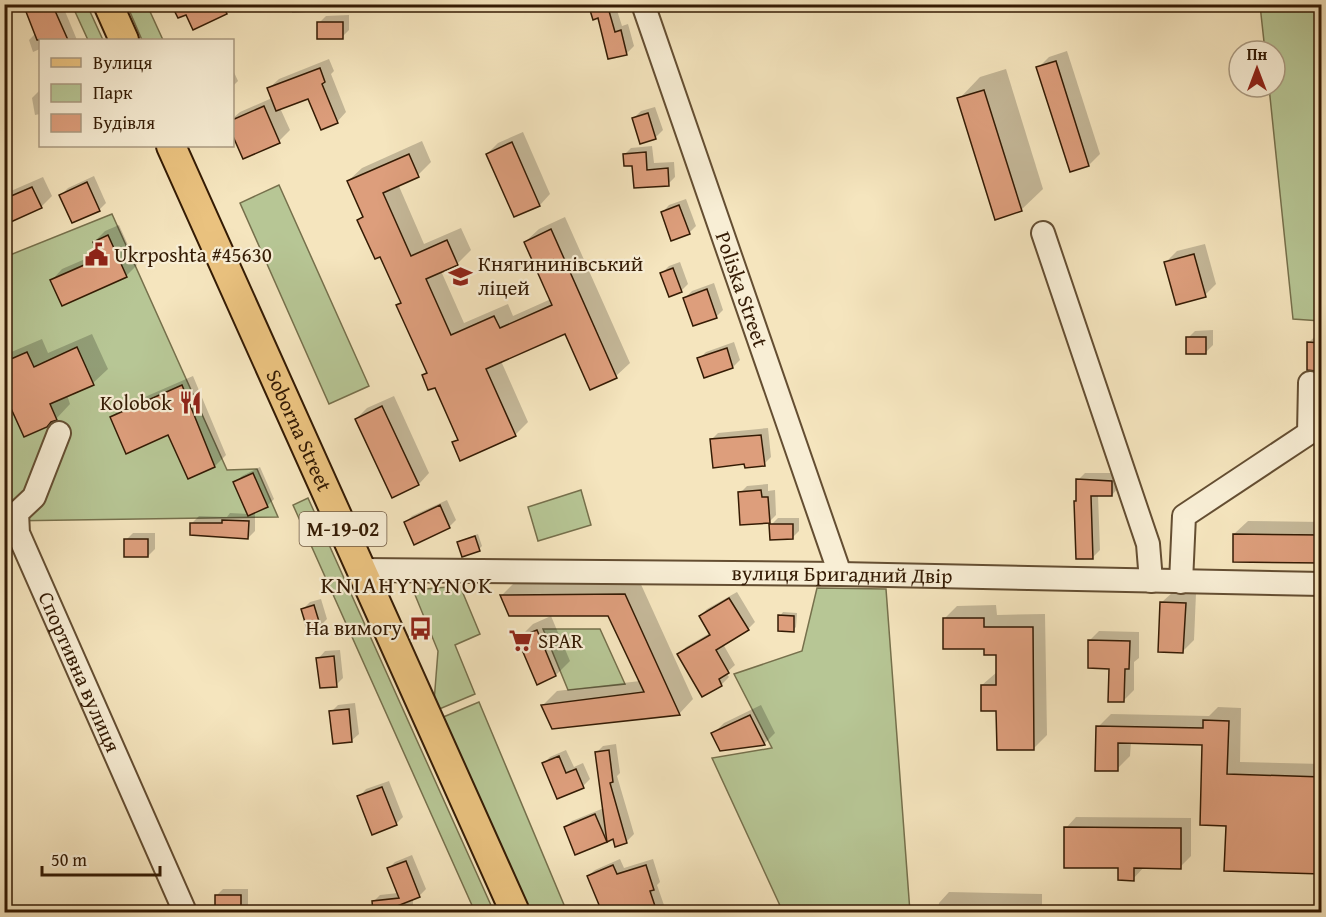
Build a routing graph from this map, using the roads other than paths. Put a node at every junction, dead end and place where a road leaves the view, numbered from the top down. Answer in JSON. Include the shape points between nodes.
{"nodes":[{"id":1,"x":108,"y":4,"type":"edge"},
{"id":2,"x":643,"y":4,"type":"edge"},
{"id":3,"x":124,"y":39,"type":"edge"},
{"id":4,"x":171,"y":147,"type":"edge"},
{"id":5,"x":1043,"y":233,"type":"dead end"},
{"id":6,"x":1310,"y":383,"type":"dead end"},
{"id":7,"x":59,"y":433,"type":"dead end"},
{"id":8,"x":362,"y":570,"type":"junction"},
{"id":9,"x":840,"y":574,"type":"junction"},
{"id":10,"x":1150,"y":581,"type":"junction"},
{"id":11,"x":1181,"y":582,"type":"junction"},
{"id":12,"x":1322,"y":584,"type":"edge"},
{"id":13,"x":185,"y":912,"type":"edge"},
{"id":14,"x":515,"y":912,"type":"edge"}],
"edges":[{"from":1,"to":3,"type":"main road"},
{"from":2,"to":9,"type":"street","name":"Poliska Street"},
{"from":4,"to":8,"type":"main road","name":"Soborna Street","number":"М-19-02"},
{"from":5,"to":10,"type":"street","via":[[1148,544]]},
{"from":6,"to":11,"type":"street","via":[[1309,433],[1184,516]]},
{"from":7,"to":13,"type":"street","name":"Спортивна вулиця","via":[[34,497],[17,513],[18,533]]},
{"from":8,"to":9,"type":"street","name":"вулиця Бригадний Двір"},
{"from":8,"to":14,"type":"main road","name":"Soborna Street","number":"М-19-02"},
{"from":9,"to":10,"type":"street","name":"вулиця Бригадний Двір"},
{"from":10,"to":11,"type":"street","name":"вулиця Бригадний Двір"},
{"from":11,"to":12,"type":"street","name":"вулиця Бригадний Двір"}]}
